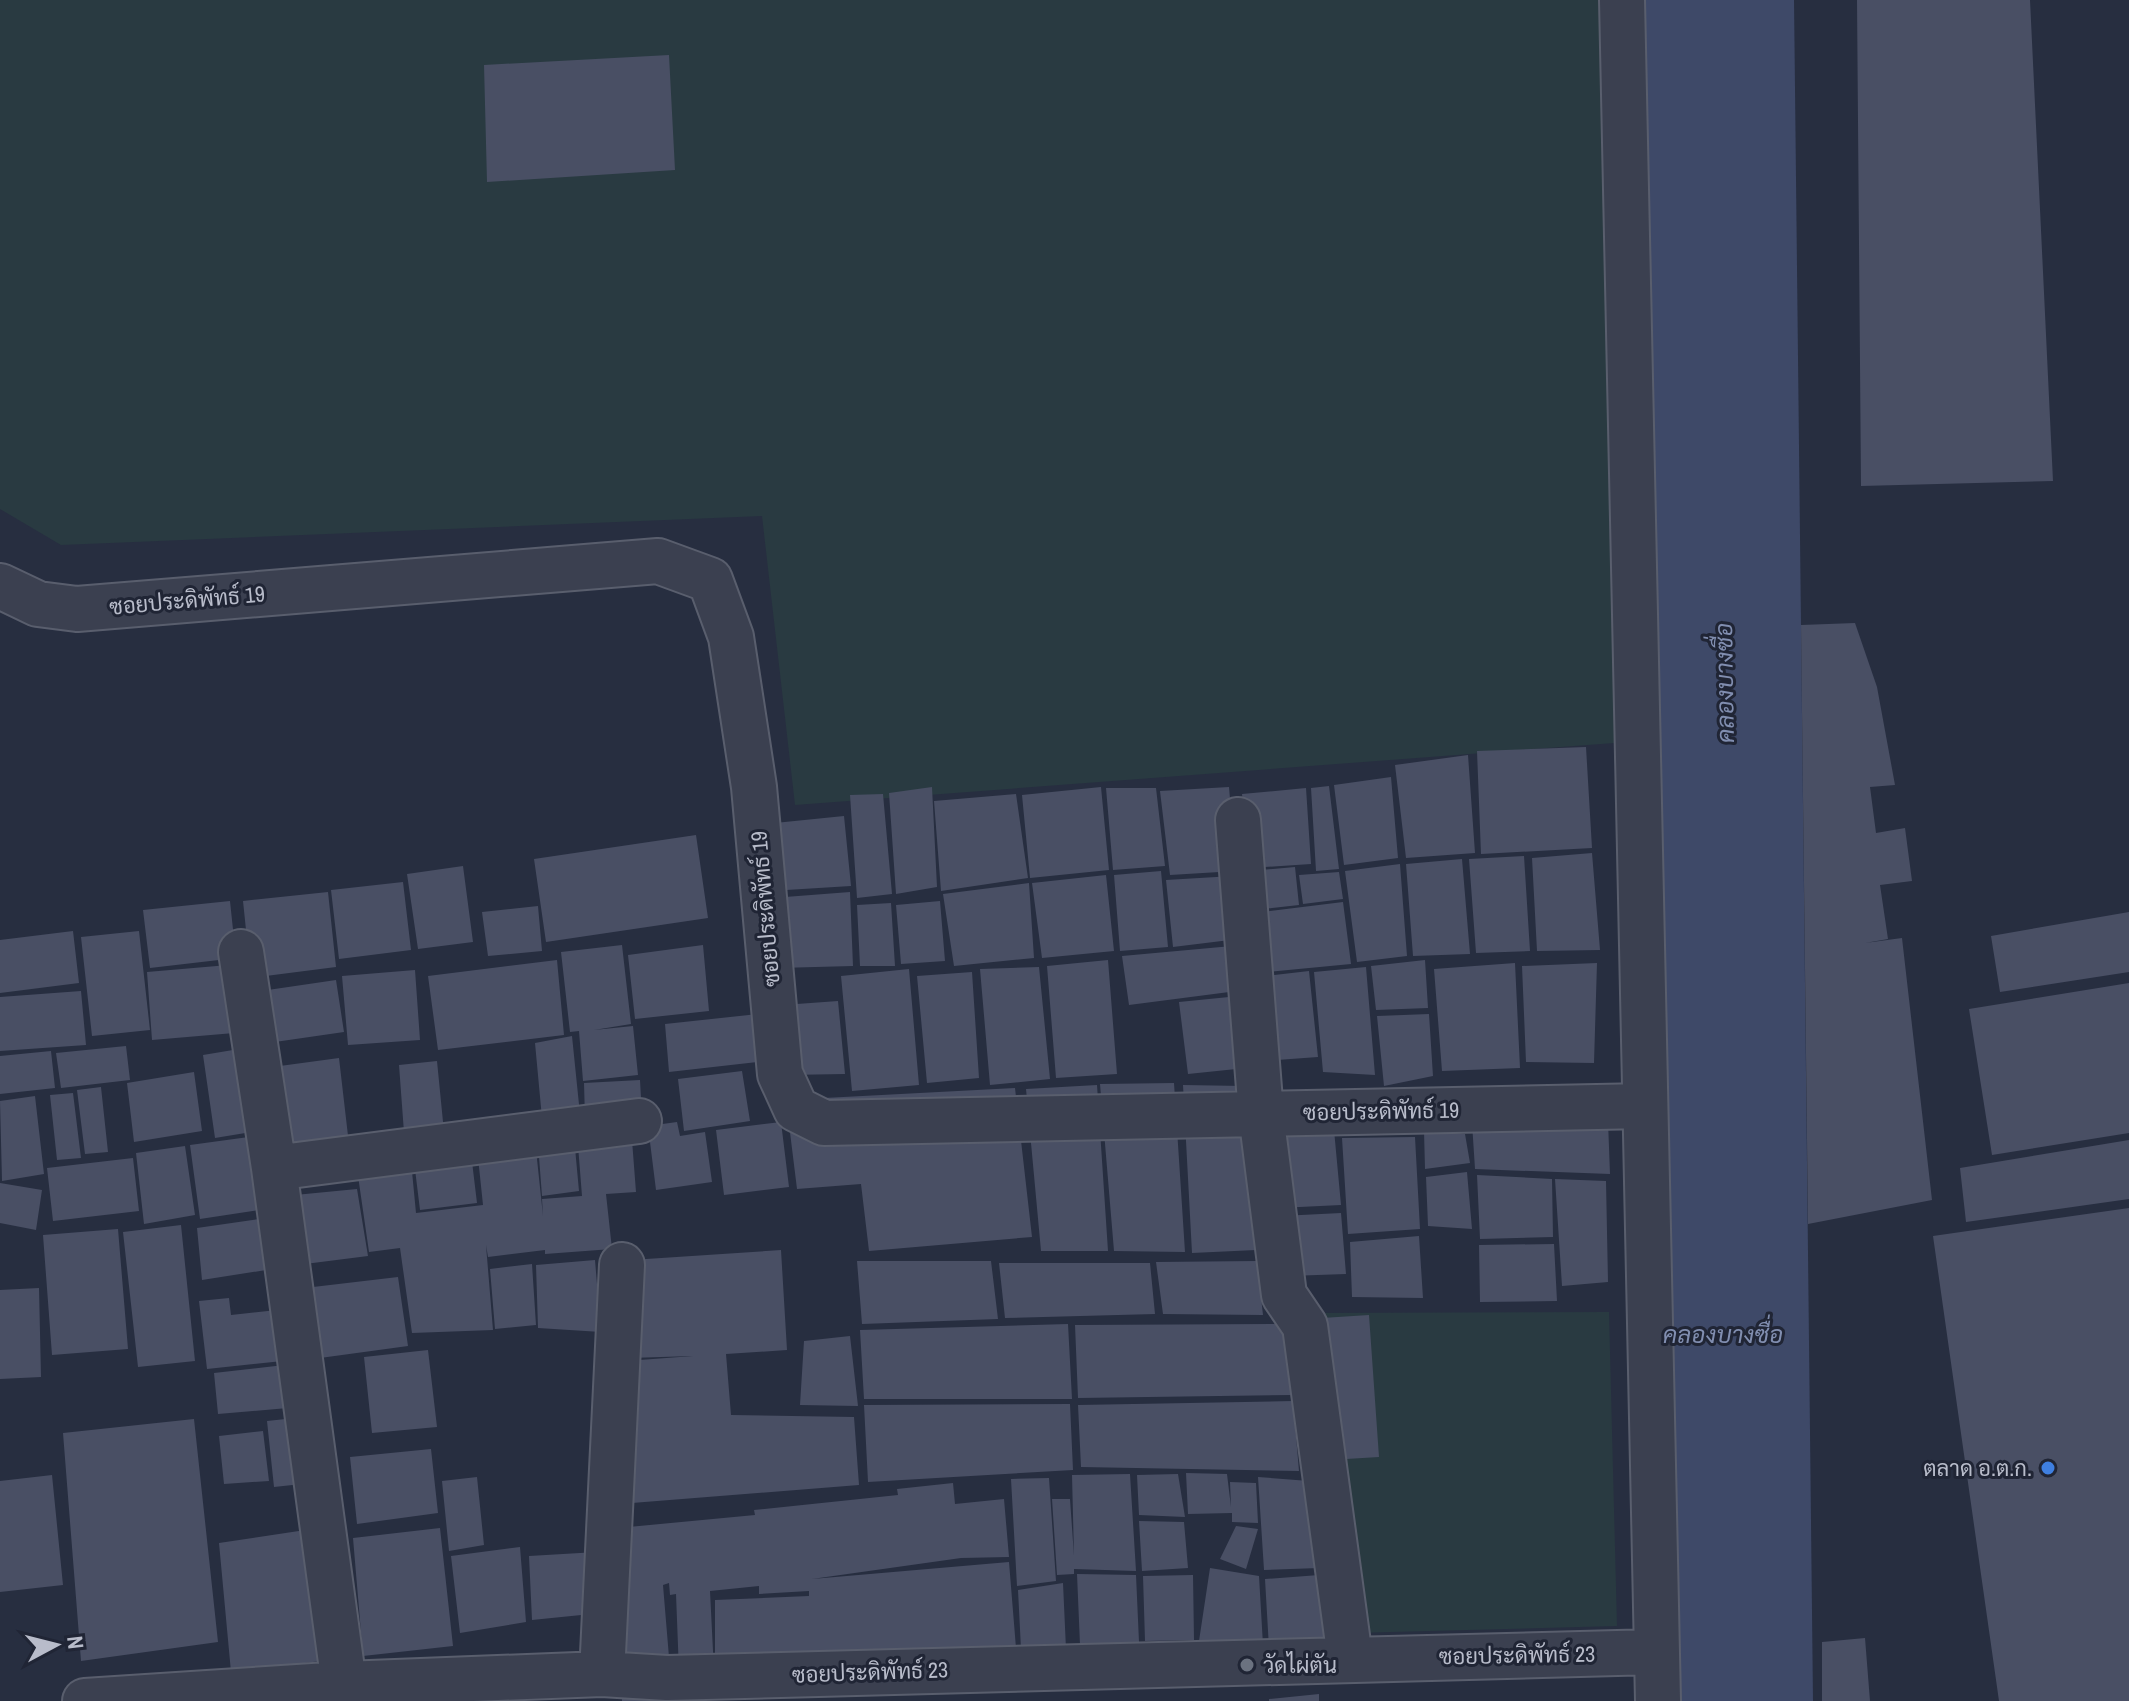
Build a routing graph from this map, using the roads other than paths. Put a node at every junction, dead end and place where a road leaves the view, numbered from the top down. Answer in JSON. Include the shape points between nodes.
{"nodes":[{"id":1,"x":1622,"y":0,"type":"edge"},
{"id":2,"x":0,"y":586,"type":"edge"},
{"id":3,"x":1238,"y":820,"type":"dead end"},
{"id":4,"x":241,"y":952,"type":"dead end"},
{"id":5,"x":1645,"y":1106,"type":"dead end"},
{"id":6,"x":1261,"y":1114,"type":"junction"},
{"id":7,"x":639,"y":1121,"type":"dead end"},
{"id":8,"x":274,"y":1168,"type":"junction"},
{"id":9,"x":622,"y":1265,"type":"dead end"},
{"id":10,"x":1655,"y":1652,"type":"dead end"},
{"id":11,"x":1350,"y":1658,"type":"junction"},
{"id":12,"x":602,"y":1674,"type":"junction"},
{"id":13,"x":344,"y":1684,"type":"junction"},
{"id":14,"x":85,"y":1701,"type":"edge"},
{"id":15,"x":1658,"y":1701,"type":"edge"}],
"edges":[{"from":1,"to":15,"type":"street"},
{"from":2,"to":6,"type":"street","name":"ซอยประดิพัทธ์ 19","via":[[38,604],[77,609],[658,561],[710,580],[731,637],[754,787],[780,1074],[796,1109],[824,1123]]},
{"from":3,"to":6,"type":"street"},
{"from":4,"to":8,"type":"street"},
{"from":5,"to":6,"type":"street","name":"ซอยประดิพัทธ์ 19"},
{"from":6,"to":11,"type":"street","via":[[1284,1295],[1305,1326]]},
{"from":7,"to":8,"type":"street"},
{"from":8,"to":13,"type":"street"},
{"from":9,"to":12,"type":"street"},
{"from":10,"to":11,"type":"street","name":"ซอยประดิพัทธ์ 23"},
{"from":11,"to":12,"type":"street","name":"ซอยประดิพัทธ์ 23","via":[[667,1678]]},
{"from":12,"to":13,"type":"street","name":"ซอยประดิพัทธ์ 23"},
{"from":13,"to":14,"type":"street","name":"ซอยประดิพัทธ์ 23"}]}
